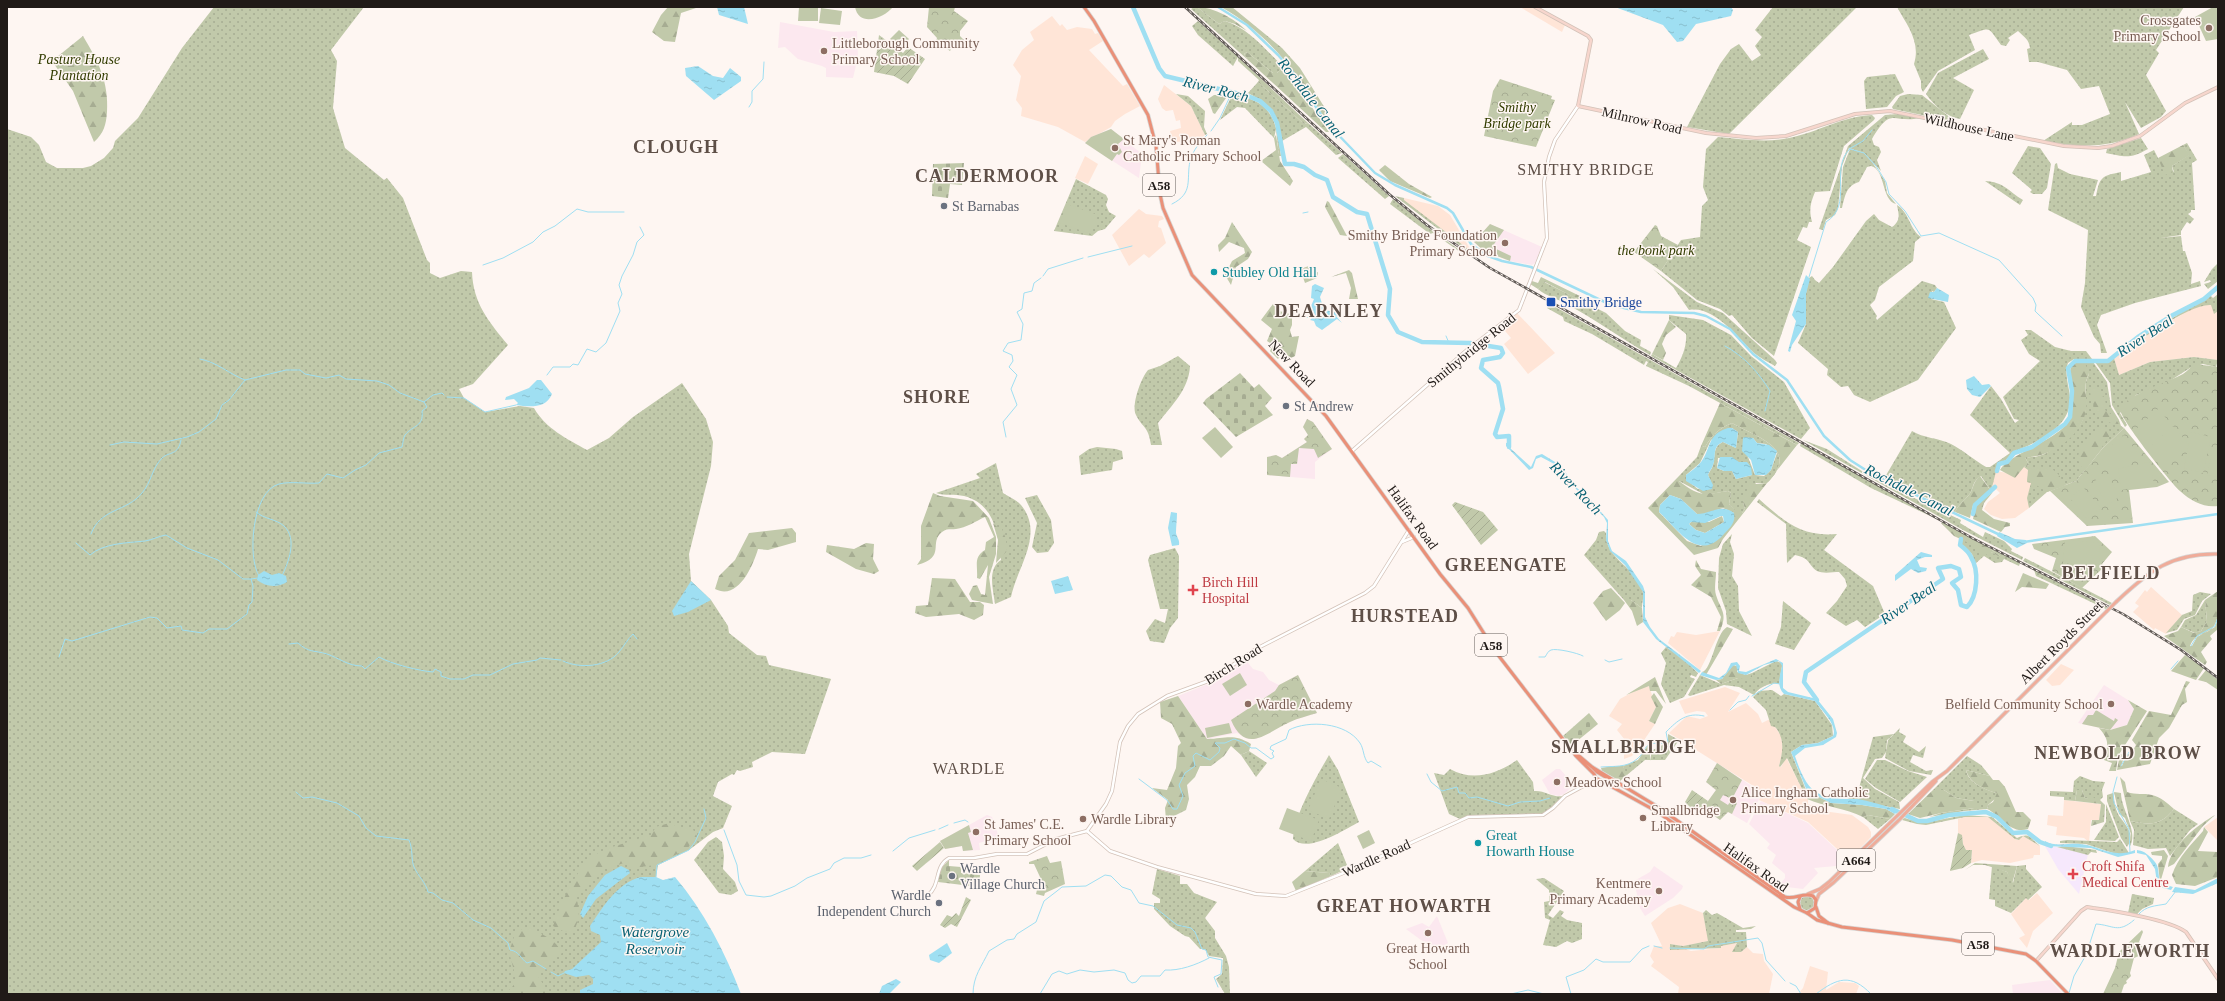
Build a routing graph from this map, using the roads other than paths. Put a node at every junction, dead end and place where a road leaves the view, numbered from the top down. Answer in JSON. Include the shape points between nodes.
{"nodes":[{"id":1,"x":1084,"y":7,"type":"edge"},
{"id":2,"x":1535,"y":7,"type":"edge"},
{"id":3,"x":2218,"y":87,"type":"edge"},
{"id":4,"x":1578,"y":106,"type":"junction"},
{"id":5,"x":1706,"y":133,"type":"joint"},
{"id":6,"x":1352,"y":451,"type":"junction"},
{"id":7,"x":1409,"y":530,"type":"junction"},
{"id":8,"x":1413,"y":536,"type":"junction"},
{"id":9,"x":1404,"y":538,"type":"junction"},
{"id":10,"x":1402,"y":542,"type":"junction"},
{"id":11,"x":2218,"y":554,"type":"edge"},
{"id":12,"x":1572,"y":750,"type":"junction"},
{"id":13,"x":1592,"y":767,"type":"junction"},
{"id":14,"x":1596,"y":777,"type":"junction"},
{"id":15,"x":1937,"y":779,"type":"junction"},
{"id":16,"x":1623,"y":786,"type":"junction"},
{"id":17,"x":1087,"y":831,"type":"junction"},
{"id":18,"x":1808,"y":894,"type":"junction"},
{"id":19,"x":928,"y":895,"type":"dead end"},
{"id":20,"x":1800,"y":897,"type":"junction"},
{"id":21,"x":1816,"y":904,"type":"junction"},
{"id":22,"x":1800,"y":909,"type":"junction"},
{"id":23,"x":1807,"y":913,"type":"junction"},
{"id":24,"x":1830,"y":924,"type":"junction"},
{"id":25,"x":2036,"y":961,"type":"junction"},
{"id":26,"x":2218,"y":979,"type":"edge"},
{"id":27,"x":2068,"y":994,"type":"edge"}],
"edges":[{"from":1,"to":6,"type":"highway","name":"New Road","number":"A58","via":[[1148,115],[1156,146],[1160,194],[1165,214],[1192,275],[1317,405]]},
{"from":2,"to":4,"type":"main road","name":"Smithybridge Road","via":[[1591,40]]},
{"from":3,"to":5,"type":"main road","name":"Wildhouse Lane","via":[[2197,96],[2140,136],[2102,148],[2064,146],[1890,111],[1846,115],[1780,137],[1756,138]]},
{"from":4,"to":5,"type":"main road","name":"Milnrow Road"},
{"from":4,"to":6,"type":"street","name":"Smithybridge Road","via":[[1555,140],[1549,157],[1544,178],[1547,238],[1519,310],[1480,339]]},
{"from":6,"to":7,"type":"highway","name":"Halifax Road","number":"A58"},
{"from":7,"to":8,"type":"highway","name":"Halifax Road","number":"A58"},
{"from":7,"to":9,"type":"street","name":"Birch Road"},
{"from":8,"to":9,"type":"street"},
{"from":8,"to":10,"type":"street"},
{"from":8,"to":12,"type":"highway","name":"Halifax Road","number":"A58","via":[[1472,615],[1495,651]]},
{"from":9,"to":10,"type":"street","name":"Birch Road"},
{"from":10,"to":17,"type":"street","name":"Birch Road","via":[[1374,586],[1365,593],[1256,649],[1211,680],[1167,696],[1138,714],[1120,742],[1112,791]]},
{"from":11,"to":15,"type":"main road","name":"Albert Royds Street","number":"A664","bridge":true,"via":[[2187,556],[2164,564],[2144,576]]},
{"from":12,"to":13,"type":"highway","name":"Halifax Road","number":"A58"},
{"from":12,"to":14,"type":"highway","name":"Halifax Road","number":"A58"},
{"from":13,"to":14,"type":"highway","name":"Halifax Road","number":"A58"},
{"from":13,"to":16,"type":"highway","name":"Halifax Road","number":"A58"},
{"from":14,"to":16,"type":"highway","number":"A58"},
{"from":14,"to":17,"type":"street","name":"Wardle Road","via":[[1565,796],[1543,815],[1468,817],[1351,870],[1286,896],[1256,894],[1110,851]]},
{"from":14,"to":22,"type":"highway","name":"Halifax Road","number":"A58","via":[[1656,811]]},
{"from":15,"to":18,"type":"main road","name":"Albert Royds Street","number":"A664","via":[[1829,882]]},
{"from":15,"to":21,"type":"main road","name":"Albert Royds Street","number":"A664","via":[[1900,819],[1819,894]]},
{"from":16,"to":20,"type":"highway","name":"Halifax Road","number":"A58","via":[[1658,807],[1785,897]]},
{"from":17,"to":19,"type":"street","via":[[1056,839],[1027,854],[949,858],[939,868],[935,887]]},
{"from":18,"to":20,"type":"highway","number":"A58"},
{"from":18,"to":21,"type":"highway","via":[[1814,897]]},
{"from":20,"to":22,"type":"highway"},
{"from":21,"to":23,"type":"highway","via":[[1813,910]]},
{"from":21,"to":24,"type":"highway","via":[[1818,914]]},
{"from":22,"to":23,"type":"highway","number":"A58"},
{"from":23,"to":24,"type":"highway","number":"A58","via":[[1816,920]]},
{"from":24,"to":25,"type":"highway","number":"A58","via":[[1991,947],[2026,954]]},
{"from":25,"to":26,"type":"main road","via":[[2087,907],[2180,928],[2190,937]]},
{"from":25,"to":27,"type":"highway","number":"A58"}]}
